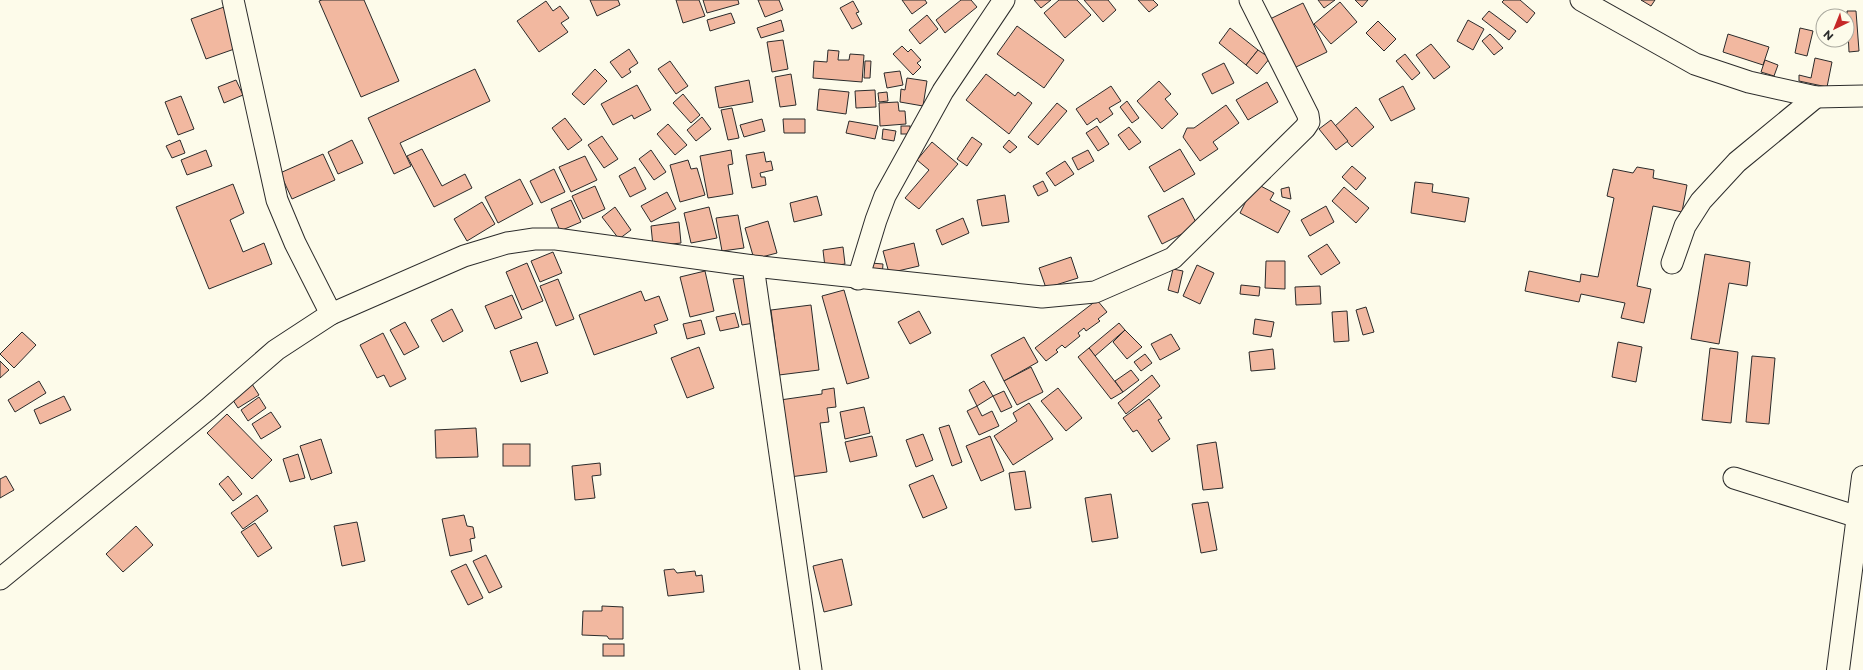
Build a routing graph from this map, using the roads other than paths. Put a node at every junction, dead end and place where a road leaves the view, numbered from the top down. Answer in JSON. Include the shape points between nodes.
{"nodes":[{"id":1,"x":233,"y":0,"type":"edge"},
{"id":2,"x":1004,"y":0,"type":"edge"},
{"id":3,"x":1250,"y":0,"type":"edge"},
{"id":4,"x":1581,"y":0,"type":"edge"},
{"id":5,"x":1863,"y":96,"type":"edge"},
{"id":6,"x":1816,"y":97,"type":"junction"},
{"id":7,"x":1672,"y":263,"type":"dead end"},
{"id":8,"x":753,"y":266,"type":"junction"},
{"id":9,"x":858,"y":279,"type":"junction"},
{"id":10,"x":331,"y":314,"type":"junction"},
{"id":11,"x":1863,"y":477,"type":"edge"},
{"id":12,"x":1734,"y":478,"type":"dead end"},
{"id":13,"x":1858,"y":517,"type":"junction"},
{"id":14,"x":0,"y":579,"type":"edge"},
{"id":15,"x":811,"y":670,"type":"edge"},
{"id":16,"x":1838,"y":670,"type":"edge"}],
"edges":[{"from":1,"to":10,"type":"street","via":[[277,200],[295,243]]},
{"from":2,"to":9,"type":"street","via":[[943,91],[885,196]]},
{"from":3,"to":9,"type":"street","via":[[1308,115],[1309,122],[1233,201],[1173,258],[1095,292],[1042,297]]},
{"from":4,"to":6,"type":"street","via":[[1695,64],[1749,82]]},
{"from":5,"to":6,"type":"street"},
{"from":6,"to":7,"type":"street","via":[[1737,162],[1701,201],[1685,226]]},
{"from":8,"to":9,"type":"street"},
{"from":8,"to":10,"type":"street","via":[[556,239],[534,239],[507,243],[464,256]]},
{"from":8,"to":15,"type":"street"},
{"from":10,"to":14,"type":"street","via":[[276,350]]},
{"from":11,"to":13,"type":"highway"},
{"from":12,"to":13,"type":"street"},
{"from":13,"to":16,"type":"highway"}]}
